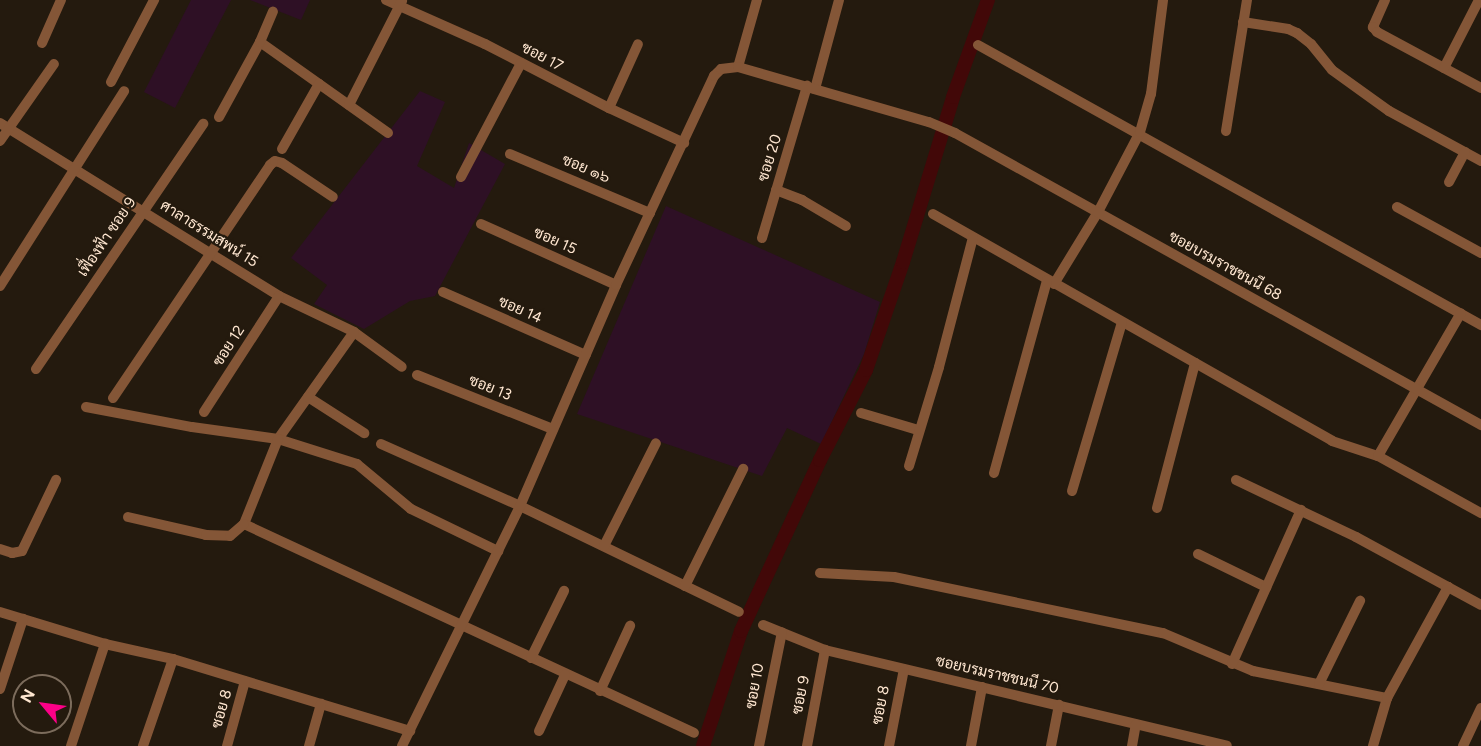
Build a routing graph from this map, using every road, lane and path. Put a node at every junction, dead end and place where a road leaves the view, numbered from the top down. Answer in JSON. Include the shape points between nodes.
{"nodes":[{"id":1,"x":61,"y":0,"type":"edge"},
{"id":2,"x":154,"y":0,"type":"edge"},
{"id":3,"x":386,"y":0,"type":"edge"},
{"id":4,"x":757,"y":0,"type":"edge"},
{"id":5,"x":838,"y":0,"type":"edge"},
{"id":6,"x":1163,"y":0,"type":"edge"},
{"id":7,"x":1247,"y":0,"type":"edge"},
{"id":8,"x":1385,"y":0,"type":"edge"},
{"id":9,"x":1479,"y":0,"type":"edge"},
{"id":10,"x":401,"y":3,"type":"edge"},
{"id":11,"x":273,"y":12,"type":"dead end"},
{"id":12,"x":1243,"y":22,"type":"junction"},
{"id":13,"x":260,"y":42,"type":"junction"},
{"id":14,"x":42,"y":43,"type":"dead end"},
{"id":15,"x":638,"y":44,"type":"dead end"},
{"id":16,"x":978,"y":45,"type":"dead end"},
{"id":17,"x":522,"y":63,"type":"junction"},
{"id":18,"x":54,"y":64,"type":"dead end"},
{"id":19,"x":738,"y":67,"type":"junction"},
{"id":20,"x":1444,"y":68,"type":"junction"},
{"id":21,"x":111,"y":82,"type":"dead end"},
{"id":22,"x":319,"y":84,"type":"junction"},
{"id":23,"x":811,"y":87,"type":"junction"},
{"id":24,"x":1481,"y":88,"type":"edge"},
{"id":25,"x":124,"y":91,"type":"dead end"},
{"id":26,"x":349,"y":105,"type":"junction"},
{"id":27,"x":609,"y":108,"type":"junction"},
{"id":28,"x":219,"y":117,"type":"dead end"},
{"id":29,"x":203,"y":124,"type":"dead end"},
{"id":30,"x":4,"y":125,"type":"edge"},
{"id":31,"x":1226,"y":131,"type":"dead end"},
{"id":32,"x":1140,"y":132,"type":"junction"},
{"id":33,"x":388,"y":133,"type":"dead end"},
{"id":34,"x":0,"y":141,"type":"edge"},
{"id":35,"x":684,"y":143,"type":"junction"},
{"id":36,"x":282,"y":149,"type":"dead end"},
{"id":37,"x":1464,"y":152,"type":"junction"},
{"id":38,"x":510,"y":154,"type":"dead end"},
{"id":39,"x":1481,"y":160,"type":"edge"},
{"id":40,"x":75,"y":168,"type":"junction"},
{"id":41,"x":460,"y":177,"type":"dead end"},
{"id":42,"x":1449,"y":182,"type":"dead end"},
{"id":43,"x":776,"y":190,"type":"junction"},
{"id":44,"x":333,"y":197,"type":"dead end"},
{"id":45,"x":1397,"y":207,"type":"dead end"},
{"id":46,"x":143,"y":210,"type":"junction"},
{"id":47,"x":1098,"y":212,"type":"junction"},
{"id":48,"x":650,"y":213,"type":"junction"},
{"id":49,"x":933,"y":214,"type":"dead end"},
{"id":50,"x":481,"y":224,"type":"dead end"},
{"id":51,"x":846,"y":226,"type":"dead end"},
{"id":52,"x":973,"y":237,"type":"junction"},
{"id":53,"x":762,"y":238,"type":"dead end"},
{"id":54,"x":211,"y":252,"type":"junction"},
{"id":55,"x":1481,"y":253,"type":"edge"},
{"id":56,"x":1050,"y":282,"type":"junction"},
{"id":57,"x":616,"y":285,"type":"junction"},
{"id":58,"x":0,"y":286,"type":"edge"},
{"id":59,"x":443,"y":292,"type":"dead end"},
{"id":60,"x":279,"y":296,"type":"junction"},
{"id":61,"x":1461,"y":313,"type":"junction"},
{"id":62,"x":1122,"y":322,"type":"junction"},
{"id":63,"x":1481,"y":325,"type":"edge"},
{"id":64,"x":354,"y":332,"type":"junction"},
{"id":65,"x":586,"y":355,"type":"junction"},
{"id":66,"x":1195,"y":363,"type":"junction"},
{"id":67,"x":402,"y":368,"type":"dead end"},
{"id":68,"x":36,"y":369,"type":"dead end"},
{"id":69,"x":417,"y":375,"type":"dead end"},
{"id":70,"x":1416,"y":389,"type":"junction"},
{"id":71,"x":308,"y":397,"type":"junction"},
{"id":72,"x":113,"y":398,"type":"dead end"},
{"id":73,"x":86,"y":407,"type":"dead end"},
{"id":74,"x":204,"y":412,"type":"dead end"},
{"id":75,"x":861,"y":414,"type":"dead end"},
{"id":76,"x":1481,"y":425,"type":"edge"},
{"id":77,"x":553,"y":429,"type":"junction"},
{"id":78,"x":918,"y":430,"type":"junction"},
{"id":79,"x":364,"y":433,"type":"dead end"},
{"id":80,"x":278,"y":440,"type":"junction"},
{"id":81,"x":656,"y":443,"type":"dead end"},
{"id":82,"x":381,"y":444,"type":"dead end"},
{"id":83,"x":1378,"y":456,"type":"junction"},
{"id":84,"x":909,"y":466,"type":"dead end"},
{"id":85,"x":743,"y":469,"type":"dead end"},
{"id":86,"x":994,"y":473,"type":"dead end"},
{"id":87,"x":56,"y":480,"type":"dead end"},
{"id":88,"x":1236,"y":480,"type":"dead end"},
{"id":89,"x":1072,"y":491,"type":"dead end"},
{"id":90,"x":520,"y":506,"type":"junction"},
{"id":91,"x":1157,"y":508,"type":"dead end"},
{"id":92,"x":1301,"y":510,"type":"junction"},
{"id":93,"x":1481,"y":513,"type":"edge"},
{"id":94,"x":128,"y":517,"type":"dead end"},
{"id":95,"x":244,"y":524,"type":"junction"},
{"id":96,"x":604,"y":546,"type":"junction"},
{"id":97,"x":0,"y":549,"type":"edge"},
{"id":98,"x":498,"y":551,"type":"junction"},
{"id":99,"x":1198,"y":554,"type":"dead end"},
{"id":100,"x":820,"y":573,"type":"dead end"},
{"id":101,"x":685,"y":586,"type":"junction"},
{"id":102,"x":1266,"y":587,"type":"junction"},
{"id":103,"x":1448,"y":587,"type":"junction"},
{"id":104,"x":564,"y":591,"type":"dead end"},
{"id":105,"x":1360,"y":601,"type":"dead end"},
{"id":106,"x":1481,"y":605,"type":"edge"},
{"id":107,"x":0,"y":612,"type":"edge"},
{"id":108,"x":739,"y":612,"type":"dead end"},
{"id":109,"x":23,"y":619,"type":"junction"},
{"id":110,"x":461,"y":624,"type":"junction"},
{"id":111,"x":763,"y":625,"type":"dead end"},
{"id":112,"x":630,"y":626,"type":"dead end"},
{"id":113,"x":782,"y":632,"type":"junction"},
{"id":114,"x":105,"y":644,"type":"junction"},
{"id":115,"x":825,"y":650,"type":"junction"},
{"id":116,"x":531,"y":658,"type":"junction"},
{"id":117,"x":173,"y":659,"type":"junction"},
{"id":118,"x":1232,"y":664,"type":"junction"},
{"id":119,"x":904,"y":669,"type":"junction"},
{"id":120,"x":565,"y":675,"type":"junction"},
{"id":121,"x":245,"y":681,"type":"junction"},
{"id":122,"x":1319,"y":684,"type":"junction"},
{"id":123,"x":982,"y":687,"type":"junction"},
{"id":124,"x":0,"y":689,"type":"edge"},
{"id":125,"x":600,"y":691,"type":"junction"},
{"id":126,"x":1387,"y":698,"type":"junction"},
{"id":127,"x":321,"y":704,"type":"junction"},
{"id":128,"x":1059,"y":705,"type":"junction"},
{"id":129,"x":1481,"y":708,"type":"edge"},
{"id":130,"x":1136,"y":724,"type":"junction"},
{"id":131,"x":410,"y":731,"type":"junction"},
{"id":132,"x":539,"y":731,"type":"dead end"},
{"id":133,"x":694,"y":733,"type":"dead end"},
{"id":134,"x":1210,"y":744,"type":"edge"},
{"id":135,"x":71,"y":746,"type":"edge"},
{"id":136,"x":143,"y":746,"type":"edge"},
{"id":137,"x":226,"y":746,"type":"edge"},
{"id":138,"x":309,"y":746,"type":"edge"},
{"id":139,"x":402,"y":746,"type":"edge"},
{"id":140,"x":759,"y":746,"type":"edge"},
{"id":141,"x":807,"y":746,"type":"edge"},
{"id":142,"x":889,"y":746,"type":"edge"},
{"id":143,"x":971,"y":746,"type":"edge"},
{"id":144,"x":1051,"y":746,"type":"edge"},
{"id":145,"x":1132,"y":746,"type":"edge"},
{"id":146,"x":1227,"y":746,"type":"edge"},
{"id":147,"x":1373,"y":746,"type":"edge"},
{"id":148,"x":1463,"y":746,"type":"edge"}],
"edges":[{"from":1,"to":14,"type":"street"},
{"from":2,"to":21,"type":"street"},
{"from":3,"to":10,"type":"street","name":"ซอย 17"},
{"from":4,"to":19,"type":"street"},
{"from":5,"to":23,"type":"street","name":"ซอย 20"},
{"from":6,"to":32,"type":"street","via":[[1151,94]]},
{"from":7,"to":12,"type":"street"},
{"from":8,"to":20,"type":"street","via":[[1373,27]]},
{"from":9,"to":20,"type":"street"},
{"from":10,"to":17,"type":"street","name":"ซอย 17"},
{"from":10,"to":26,"type":"street"},
{"from":11,"to":13,"type":"street"},
{"from":12,"to":31,"type":"street"},
{"from":12,"to":37,"type":"street","via":[[1297,33],[1332,70],[1389,111]]},
{"from":13,"to":22,"type":"street"},
{"from":13,"to":28,"type":"street"},
{"from":15,"to":27,"type":"street"},
{"from":16,"to":32,"type":"street"},
{"from":17,"to":27,"type":"street","name":"ซอย 17"},
{"from":17,"to":41,"type":"street"},
{"from":18,"to":30,"type":"street"},
{"from":19,"to":23,"type":"street","name":"ซอยบรมราชชนนี 68"},
{"from":19,"to":35,"type":"street","via":[[721,69],[714,76]]},
{"from":20,"to":24,"type":"street"},
{"from":22,"to":26,"type":"street"},
{"from":22,"to":36,"type":"street"},
{"from":23,"to":43,"type":"street","name":"ซอย 20"},
{"from":23,"to":47,"type":"street","name":"ซอยบรมราชชนนี 68","via":[[955,133]]},
{"from":25,"to":40,"type":"street"},
{"from":26,"to":33,"type":"street"},
{"from":27,"to":35,"type":"street","name":"ซอย 17"},
{"from":29,"to":46,"type":"street","name":"เฟื่องฟ้า ซอย 9"},
{"from":30,"to":34,"type":"street"},
{"from":30,"to":40,"type":"street","name":"ศาลาธรรมสพน์ 15"},
{"from":32,"to":47,"type":"street"},
{"from":32,"to":61,"type":"street"},
{"from":35,"to":48,"type":"street"},
{"from":37,"to":39,"type":"street"},
{"from":37,"to":42,"type":"street"},
{"from":38,"to":48,"type":"street","name":"ซอย ๑๖"},
{"from":40,"to":46,"type":"street","name":"ศาลาธรรมสพน์ 15"},
{"from":40,"to":58,"type":"street"},
{"from":43,"to":51,"type":"street","via":[[810,204]]},
{"from":43,"to":53,"type":"street","name":"ซอย 20"},
{"from":44,"to":54,"type":"street","via":[[275,161]]},
{"from":45,"to":55,"type":"street"},
{"from":46,"to":54,"type":"street","name":"ศาลาธรรมสพน์ 15"},
{"from":46,"to":68,"type":"street","name":"เฟื่องฟ้า ซอย 9"},
{"from":47,"to":56,"type":"street"},
{"from":47,"to":70,"type":"street","name":"ซอยบรมราชชนนี 68"},
{"from":48,"to":57,"type":"street"},
{"from":49,"to":52,"type":"street"},
{"from":50,"to":57,"type":"street","name":"ซอย 15"},
{"from":52,"to":56,"type":"street"},
{"from":52,"to":78,"type":"street"},
{"from":54,"to":60,"type":"street","name":"ศาลาธรรมสพน์ 15"},
{"from":54,"to":72,"type":"street"},
{"from":56,"to":62,"type":"street"},
{"from":56,"to":86,"type":"street"},
{"from":57,"to":65,"type":"street"},
{"from":59,"to":65,"type":"street","name":"ซอย 14"},
{"from":60,"to":64,"type":"street","name":"ศาลาธรรมสพน์ 15"},
{"from":60,"to":74,"type":"street","name":"ซอย 12"},
{"from":61,"to":63,"type":"street"},
{"from":61,"to":70,"type":"street"},
{"from":62,"to":66,"type":"street"},
{"from":62,"to":89,"type":"street"},
{"from":64,"to":67,"type":"street","name":"ศาลาธรรมสพน์ 15"},
{"from":64,"to":71,"type":"street"},
{"from":65,"to":77,"type":"street"},
{"from":66,"to":83,"type":"street","via":[[1332,441]]},
{"from":66,"to":91,"type":"street"},
{"from":69,"to":77,"type":"street","name":"ซอย 13"},
{"from":70,"to":76,"type":"street","name":"ซอยบรมราชชนนี 68"},
{"from":70,"to":83,"type":"street"},
{"from":71,"to":79,"type":"street"},
{"from":71,"to":80,"type":"street"},
{"from":73,"to":80,"type":"street"},
{"from":75,"to":78,"type":"street"},
{"from":77,"to":90,"type":"street"},
{"from":78,"to":84,"type":"street"},
{"from":80,"to":95,"type":"street"},
{"from":80,"to":98,"type":"street","via":[[357,464],[411,509]]},
{"from":81,"to":96,"type":"street"},
{"from":82,"to":90,"type":"street"},
{"from":83,"to":93,"type":"street"},
{"from":85,"to":101,"type":"street"},
{"from":87,"to":97,"type":"street","via":[[22,551]]},
{"from":88,"to":92,"type":"street"},
{"from":90,"to":96,"type":"street"},
{"from":90,"to":98,"type":"street"},
{"from":92,"to":102,"type":"street"},
{"from":92,"to":103,"type":"street"},
{"from":94,"to":95,"type":"street","via":[[218,536],[230,536]]},
{"from":95,"to":110,"type":"street"},
{"from":96,"to":101,"type":"street"},
{"from":98,"to":110,"type":"street"},
{"from":99,"to":102,"type":"street"},
{"from":100,"to":118,"type":"street","via":[[894,577],[1163,633]]},
{"from":101,"to":108,"type":"street"},
{"from":102,"to":118,"type":"street"},
{"from":103,"to":106,"type":"street"},
{"from":103,"to":126,"type":"street"},
{"from":104,"to":116,"type":"street"},
{"from":105,"to":122,"type":"street"},
{"from":107,"to":109,"type":"street"},
{"from":109,"to":114,"type":"street"},
{"from":109,"to":124,"type":"street"},
{"from":110,"to":116,"type":"street"},
{"from":110,"to":131,"type":"street"},
{"from":111,"to":113,"type":"street","name":"ซอยบรมราชชนนี 70"},
{"from":112,"to":125,"type":"street"},
{"from":113,"to":115,"type":"street","name":"ซอยบรมราชชนนี 70"},
{"from":113,"to":140,"type":"street","name":"ซอย 10"},
{"from":114,"to":117,"type":"street"},
{"from":114,"to":135,"type":"street"},
{"from":115,"to":119,"type":"street","name":"ซอยบรมราชชนนี 70"},
{"from":115,"to":141,"type":"street","name":"ซอย 9"},
{"from":116,"to":120,"type":"street"},
{"from":117,"to":121,"type":"street"},
{"from":117,"to":136,"type":"street"},
{"from":118,"to":122,"type":"street"},
{"from":119,"to":123,"type":"street","name":"ซอยบรมราชชนนี 70"},
{"from":119,"to":142,"type":"street","name":"ซอย 8"},
{"from":120,"to":125,"type":"street"},
{"from":120,"to":132,"type":"street"},
{"from":121,"to":127,"type":"street"},
{"from":121,"to":137,"type":"street","name":"ซอย 8"},
{"from":122,"to":126,"type":"street"},
{"from":123,"to":128,"type":"street","name":"ซอยบรมราชชนนี 70"},
{"from":123,"to":143,"type":"street"},
{"from":125,"to":133,"type":"street"},
{"from":126,"to":147,"type":"street"},
{"from":127,"to":131,"type":"street"},
{"from":127,"to":138,"type":"street"},
{"from":128,"to":130,"type":"street","name":"ซอยบรมราชชนนี 70"},
{"from":128,"to":144,"type":"street"},
{"from":129,"to":148,"type":"street"},
{"from":130,"to":134,"type":"street","name":"ซอยบรมราชชนนี 70"},
{"from":130,"to":145,"type":"street"},
{"from":131,"to":139,"type":"street"},
{"from":134,"to":146,"type":"street","name":"ซอยบรมราชชนนี 70"}]}
